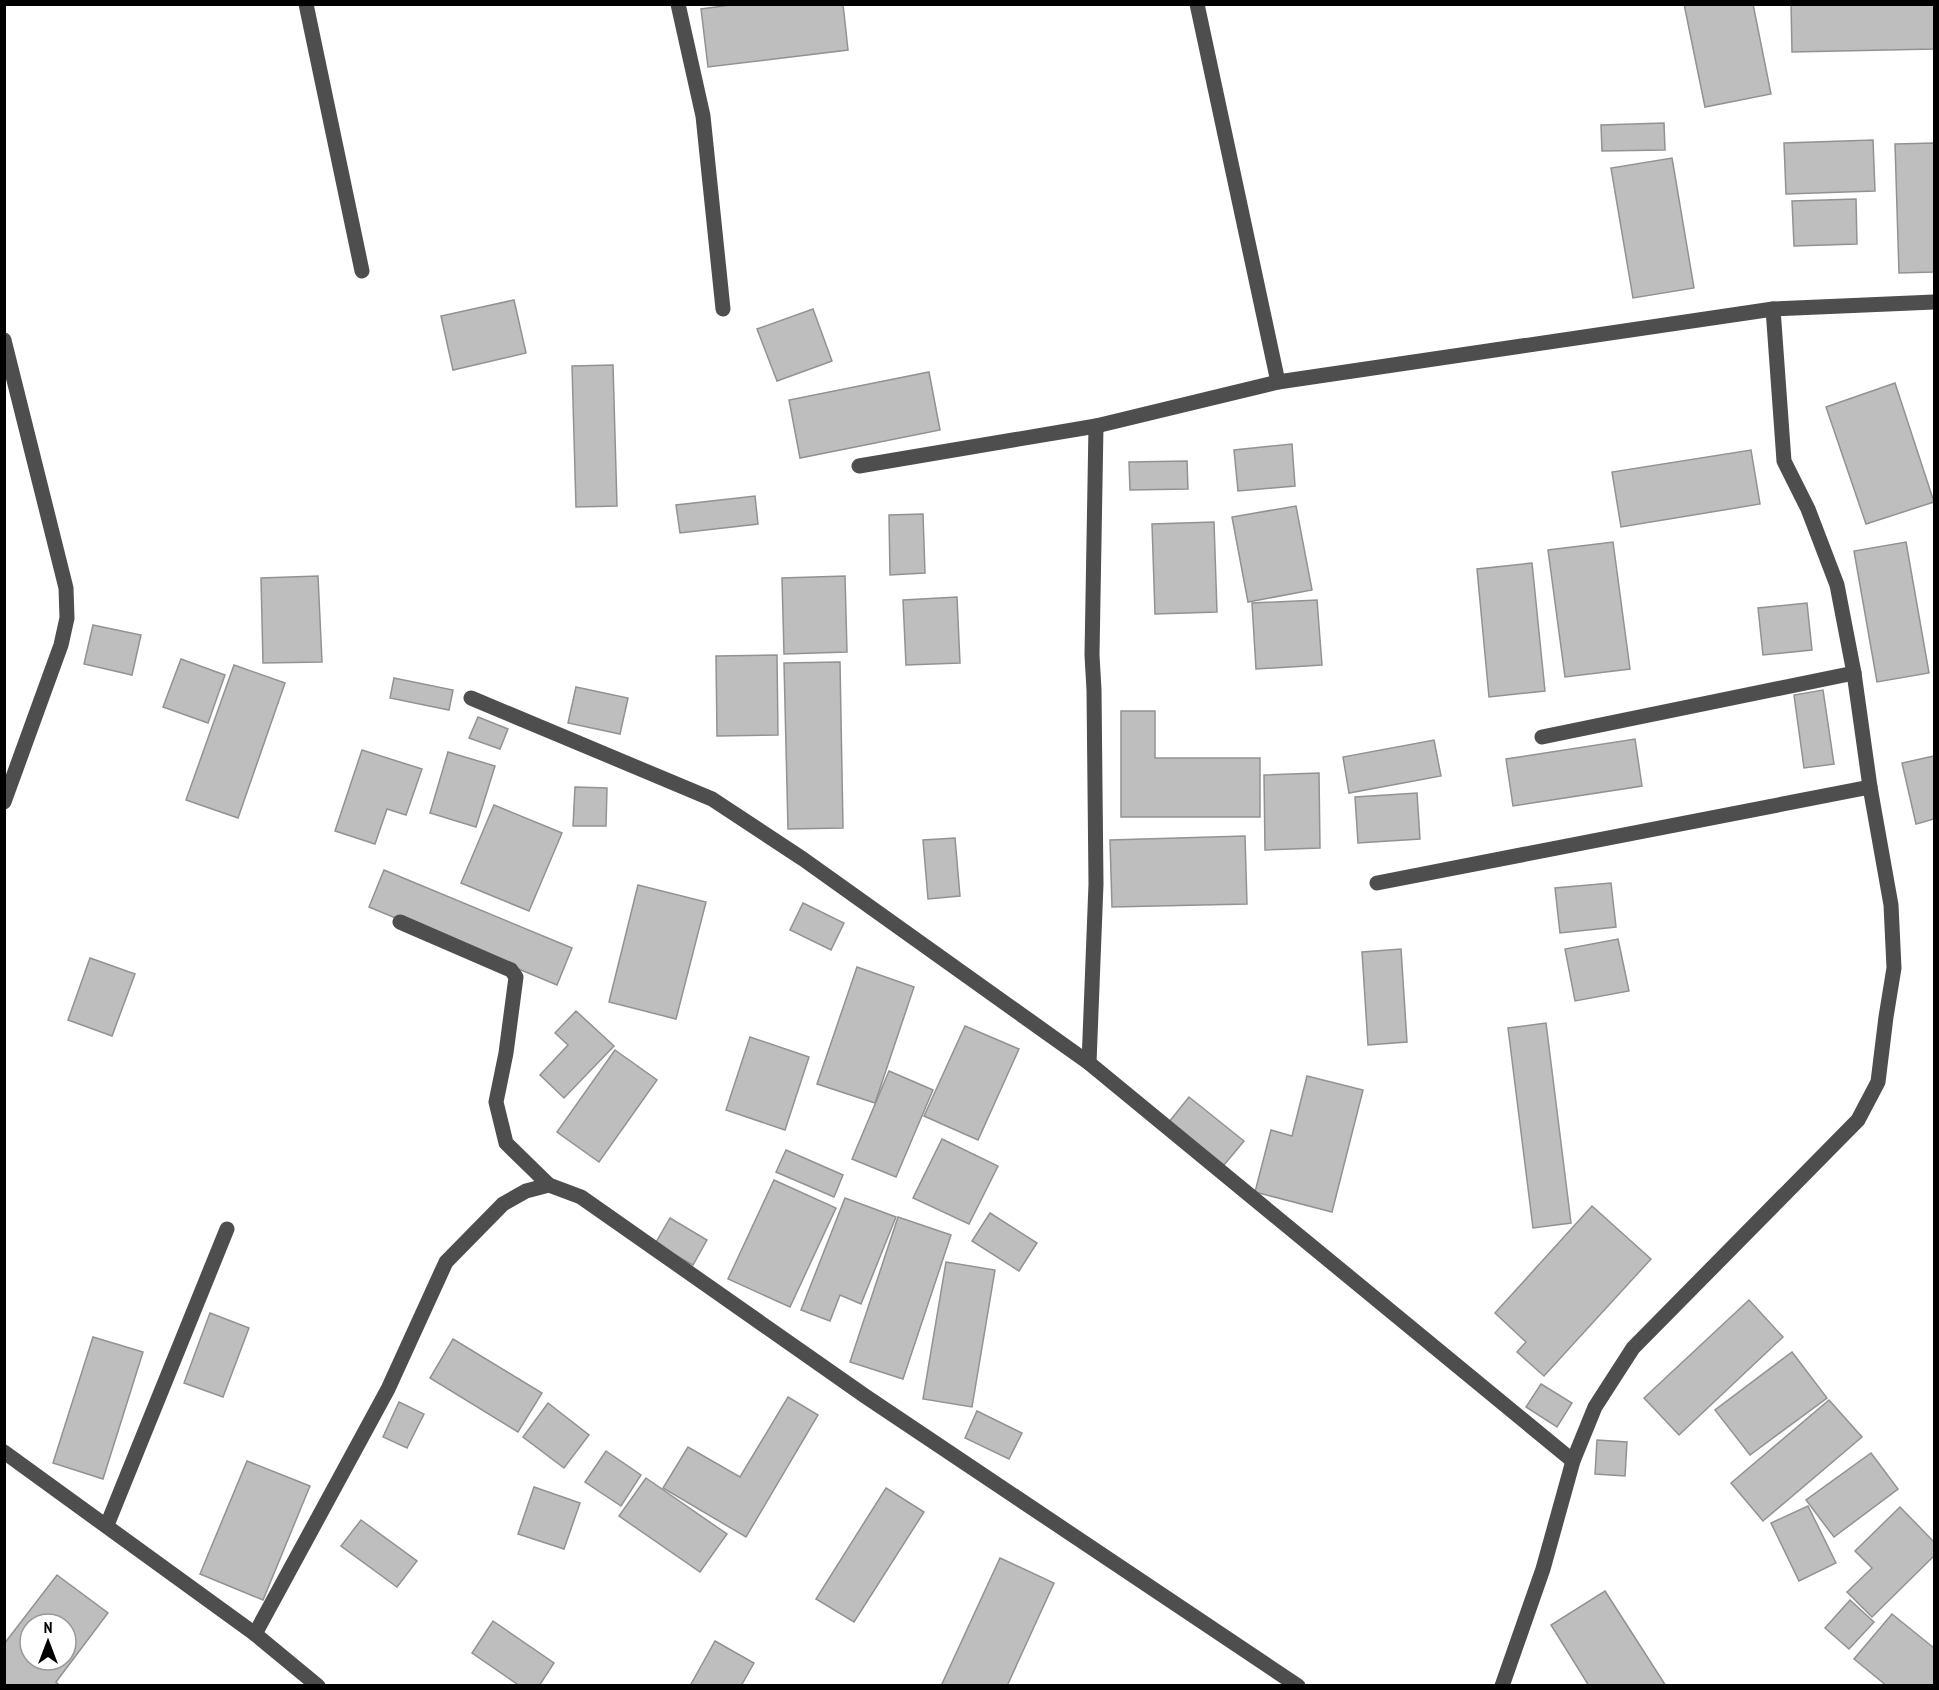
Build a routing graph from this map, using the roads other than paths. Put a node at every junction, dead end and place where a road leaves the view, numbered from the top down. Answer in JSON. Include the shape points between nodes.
{"nodes":[{"id":1,"x":306,"y":4,"type":"edge"},
{"id":2,"x":678,"y":4,"type":"edge"},
{"id":3,"x":1197,"y":4,"type":"edge"},
{"id":4,"x":362,"y":271,"type":"dead end"},
{"id":5,"x":1935,"y":302,"type":"edge"},
{"id":6,"x":723,"y":309,"type":"dead end"},
{"id":7,"x":1773,"y":309,"type":"junction"},
{"id":8,"x":4,"y":340,"type":"edge"},
{"id":9,"x":1278,"y":382,"type":"junction"},
{"id":10,"x":1096,"y":426,"type":"junction"},
{"id":11,"x":859,"y":466,"type":"dead end"},
{"id":12,"x":1854,"y":673,"type":"junction"},
{"id":13,"x":471,"y":699,"type":"dead end"},
{"id":14,"x":1542,"y":737,"type":"dead end"},
{"id":15,"x":1870,"y":787,"type":"junction"},
{"id":16,"x":4,"y":802,"type":"edge"},
{"id":17,"x":1377,"y":883,"type":"dead end"},
{"id":18,"x":400,"y":922,"type":"dead end"},
{"id":19,"x":1089,"y":1063,"type":"junction"},
{"id":20,"x":549,"y":1185,"type":"junction"},
{"id":21,"x":227,"y":1229,"type":"dead end"},
{"id":22,"x":4,"y":1452,"type":"edge"},
{"id":23,"x":1573,"y":1461,"type":"junction"},
{"id":24,"x":107,"y":1526,"type":"junction"},
{"id":25,"x":255,"y":1634,"type":"junction"},
{"id":26,"x":318,"y":1686,"type":"edge"},
{"id":27,"x":1298,"y":1686,"type":"edge"},
{"id":28,"x":1502,"y":1686,"type":"edge"}],
"edges":[{"from":1,"to":4,"type":"street"},
{"from":2,"to":6,"type":"street","via":[[703,116]]},
{"from":3,"to":9,"type":"street"},
{"from":5,"to":7,"type":"street"},
{"from":7,"to":9,"type":"street"},
{"from":7,"to":12,"type":"street","via":[[1784,461],[1838,585]]},
{"from":8,"to":16,"type":"street","via":[[66,588],[67,618]]},
{"from":9,"to":10,"type":"street"},
{"from":10,"to":11,"type":"street"},
{"from":10,"to":19,"type":"street","via":[[1092,655],[1096,884]]},
{"from":12,"to":14,"type":"street"},
{"from":12,"to":15,"type":"street"},
{"from":13,"to":19,"type":"street","via":[[712,799],[803,859]]},
{"from":15,"to":17,"type":"street"},
{"from":15,"to":23,"type":"street","via":[[1891,905],[1894,969],[1878,1082],[1858,1120],[1633,1348],[1595,1407]]},
{"from":18,"to":20,"type":"street","via":[[511,970],[516,977],[496,1102],[506,1143]]},
{"from":19,"to":23,"type":"street"},
{"from":20,"to":25,"type":"street","via":[[525,1191],[503,1204],[446,1262],[388,1389]]},
{"from":20,"to":27,"type":"street","via":[[581,1197],[865,1396]]},
{"from":21,"to":24,"type":"street"},
{"from":22,"to":24,"type":"street"},
{"from":23,"to":28,"type":"street","via":[[1543,1569]]},
{"from":24,"to":25,"type":"street"},
{"from":25,"to":26,"type":"street"}]}
